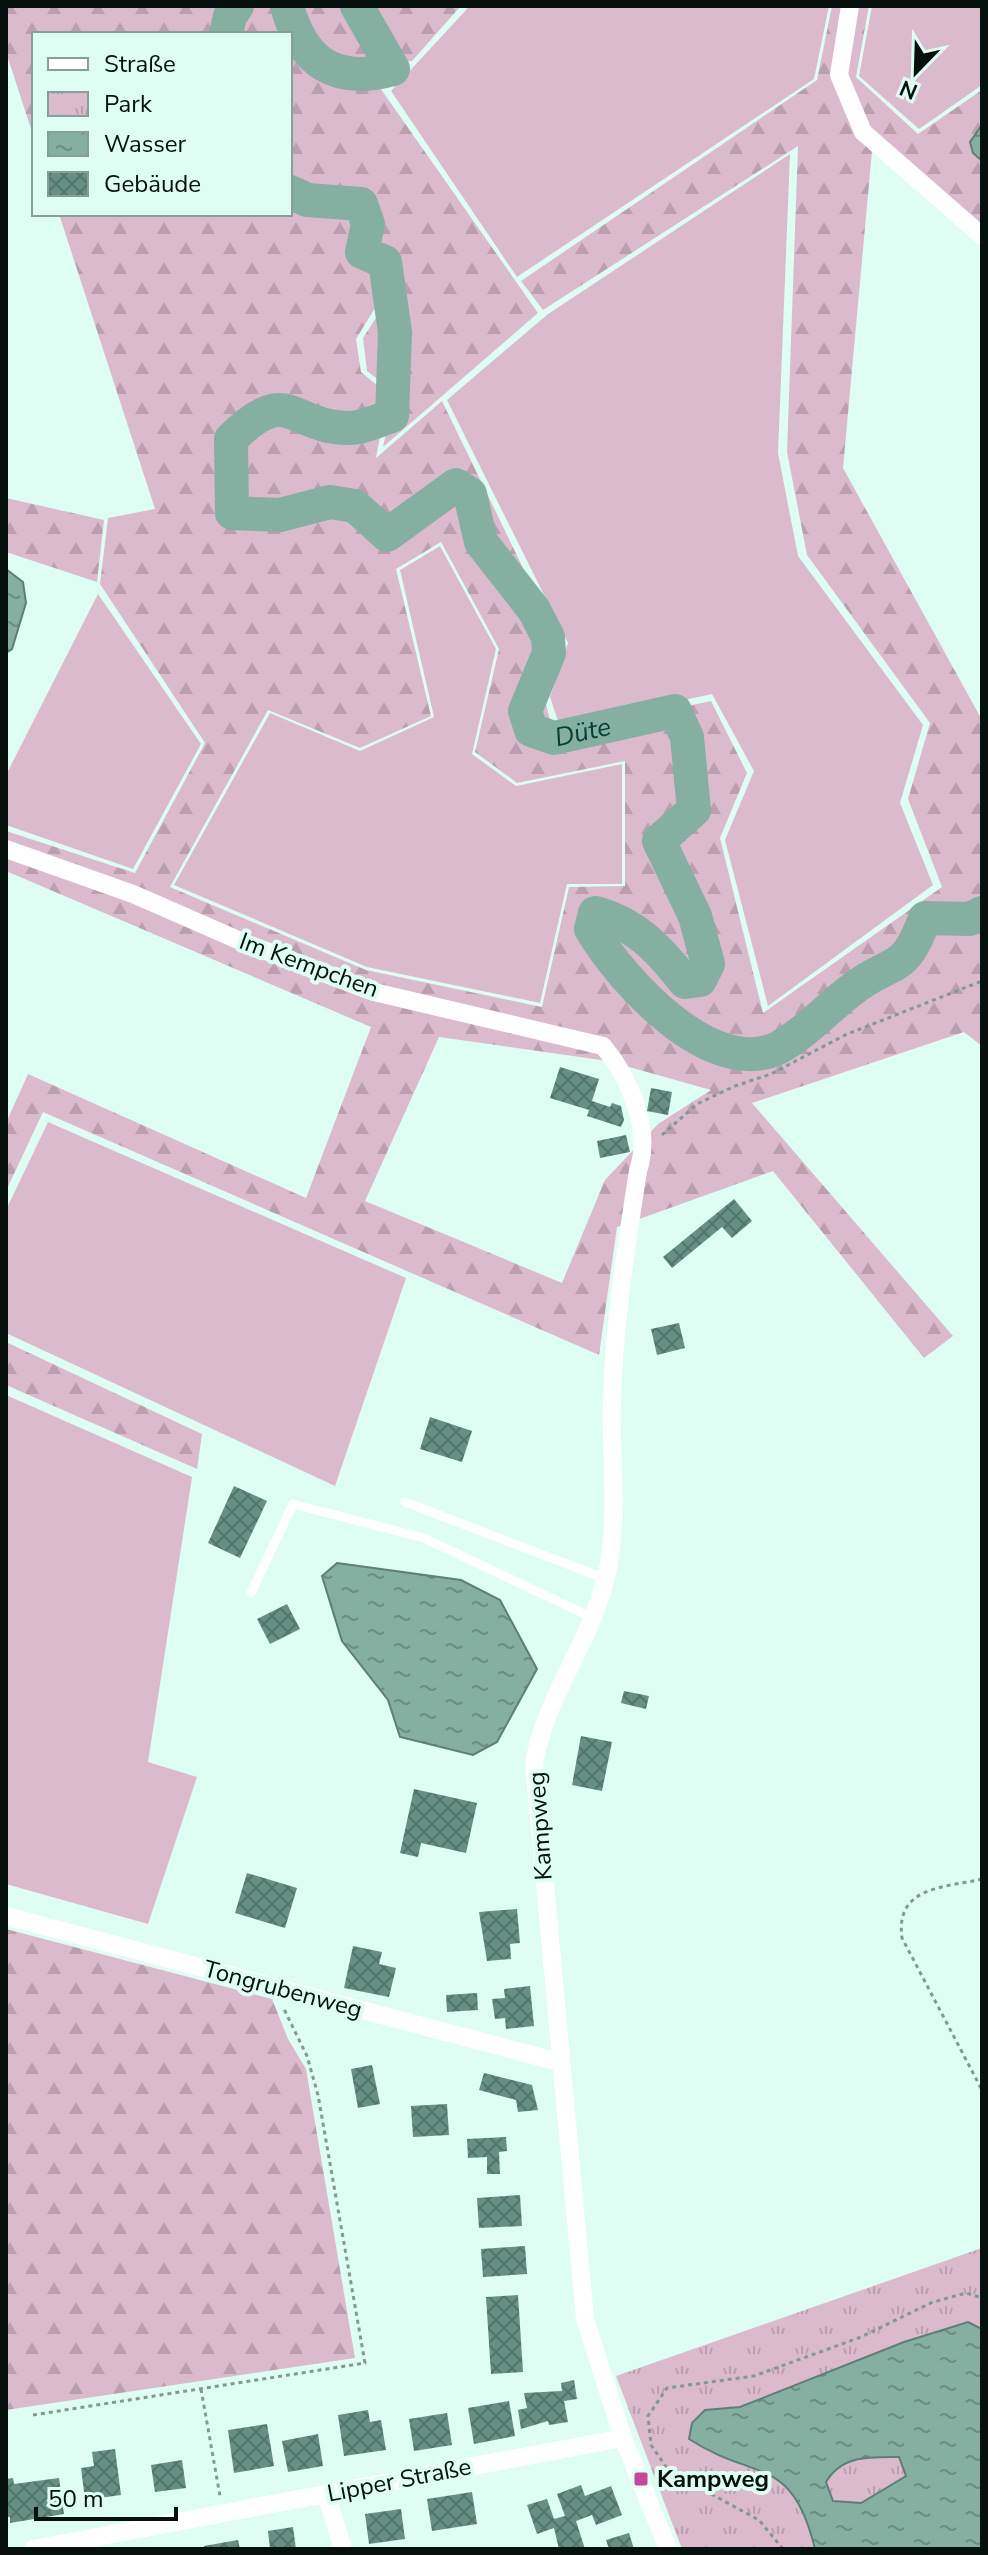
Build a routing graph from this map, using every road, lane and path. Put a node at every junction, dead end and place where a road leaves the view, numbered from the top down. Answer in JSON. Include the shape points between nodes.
{"nodes":[{"id":1,"x":850,"y":6,"type":"edge"},
{"id":2,"x":982,"y":236,"type":"edge"},
{"id":3,"x":6,"y":849,"type":"edge"},
{"id":4,"x":982,"y":981,"type":"edge"},
{"id":5,"x":645,"y":1151,"type":"junction"},
{"id":6,"x":405,"y":1502,"type":"dead end"},
{"id":7,"x":606,"y":1579,"type":"junction"},
{"id":8,"x":251,"y":1593,"type":"dead end"},
{"id":9,"x":591,"y":1617,"type":"junction"},
{"id":10,"x":982,"y":1879,"type":"edge"},
{"id":11,"x":6,"y":1916,"type":"edge"},
{"id":12,"x":277,"y":1988,"type":"junction"},
{"id":13,"x":559,"y":2062,"type":"junction"},
{"id":14,"x":982,"y":2090,"type":"edge"},
{"id":15,"x":982,"y":2298,"type":"edge"},
{"id":16,"x":201,"y":2389,"type":"junction"},
{"id":17,"x":33,"y":2415,"type":"dead end"},
{"id":18,"x":623,"y":2438,"type":"junction"},
{"id":19,"x":326,"y":2494,"type":"junction"},
{"id":20,"x":224,"y":2515,"type":"junction"},
{"id":21,"x":33,"y":2549,"type":"edge"},
{"id":22,"x":343,"y":2549,"type":"edge"},
{"id":23,"x":668,"y":2549,"type":"edge"},
{"id":24,"x":783,"y":2549,"type":"edge"}],
"edges":[{"from":1,"to":2,"type":"street","via":[[839,75],[863,132]]},
{"from":3,"to":5,"type":"street","name":"Im Kempchen","via":[[133,894],[374,992],[603,1046],[638,1110]]},
{"from":4,"to":5,"type":"path","via":[[845,1035],[771,1074],[697,1104]]},
{"from":5,"to":7,"type":"street","name":"Kampweg","via":[[618,1298],[611,1414],[613,1535]]},
{"from":6,"to":7,"type":"lane"},
{"from":7,"to":9,"type":"street","name":"Kampweg"},
{"from":8,"to":9,"type":"lane","via":[[293,1504],[424,1538]]},
{"from":9,"to":13,"type":"street","name":"Kampweg","via":[[552,1702],[534,1764]]},
{"from":10,"to":14,"type":"path","via":[[921,1893],[906,1904],[900,1921],[902,1938]]},
{"from":11,"to":12,"type":"street","name":"Tongrubenweg"},
{"from":12,"to":13,"type":"street","name":"Tongrubenweg"},
{"from":12,"to":16,"type":"path","via":[[318,2095],[365,2363]]},
{"from":13,"to":18,"type":"street","name":"Kampweg","via":[[585,2319]]},
{"from":15,"to":24,"type":"path","via":[[966,2293],[933,2302],[861,2337],[754,2376],[667,2388],[648,2416],[651,2445],[669,2471],[759,2520]]},
{"from":16,"to":17,"type":"path"},
{"from":16,"to":20,"type":"path"},
{"from":18,"to":19,"type":"street","name":"Lipper Straße"},
{"from":18,"to":23,"type":"street","name":"Kampweg"},
{"from":19,"to":20,"type":"street","name":"Lipper Straße"},
{"from":19,"to":22,"type":"street"},
{"from":20,"to":21,"type":"street","name":"Lipper Straße"}]}
